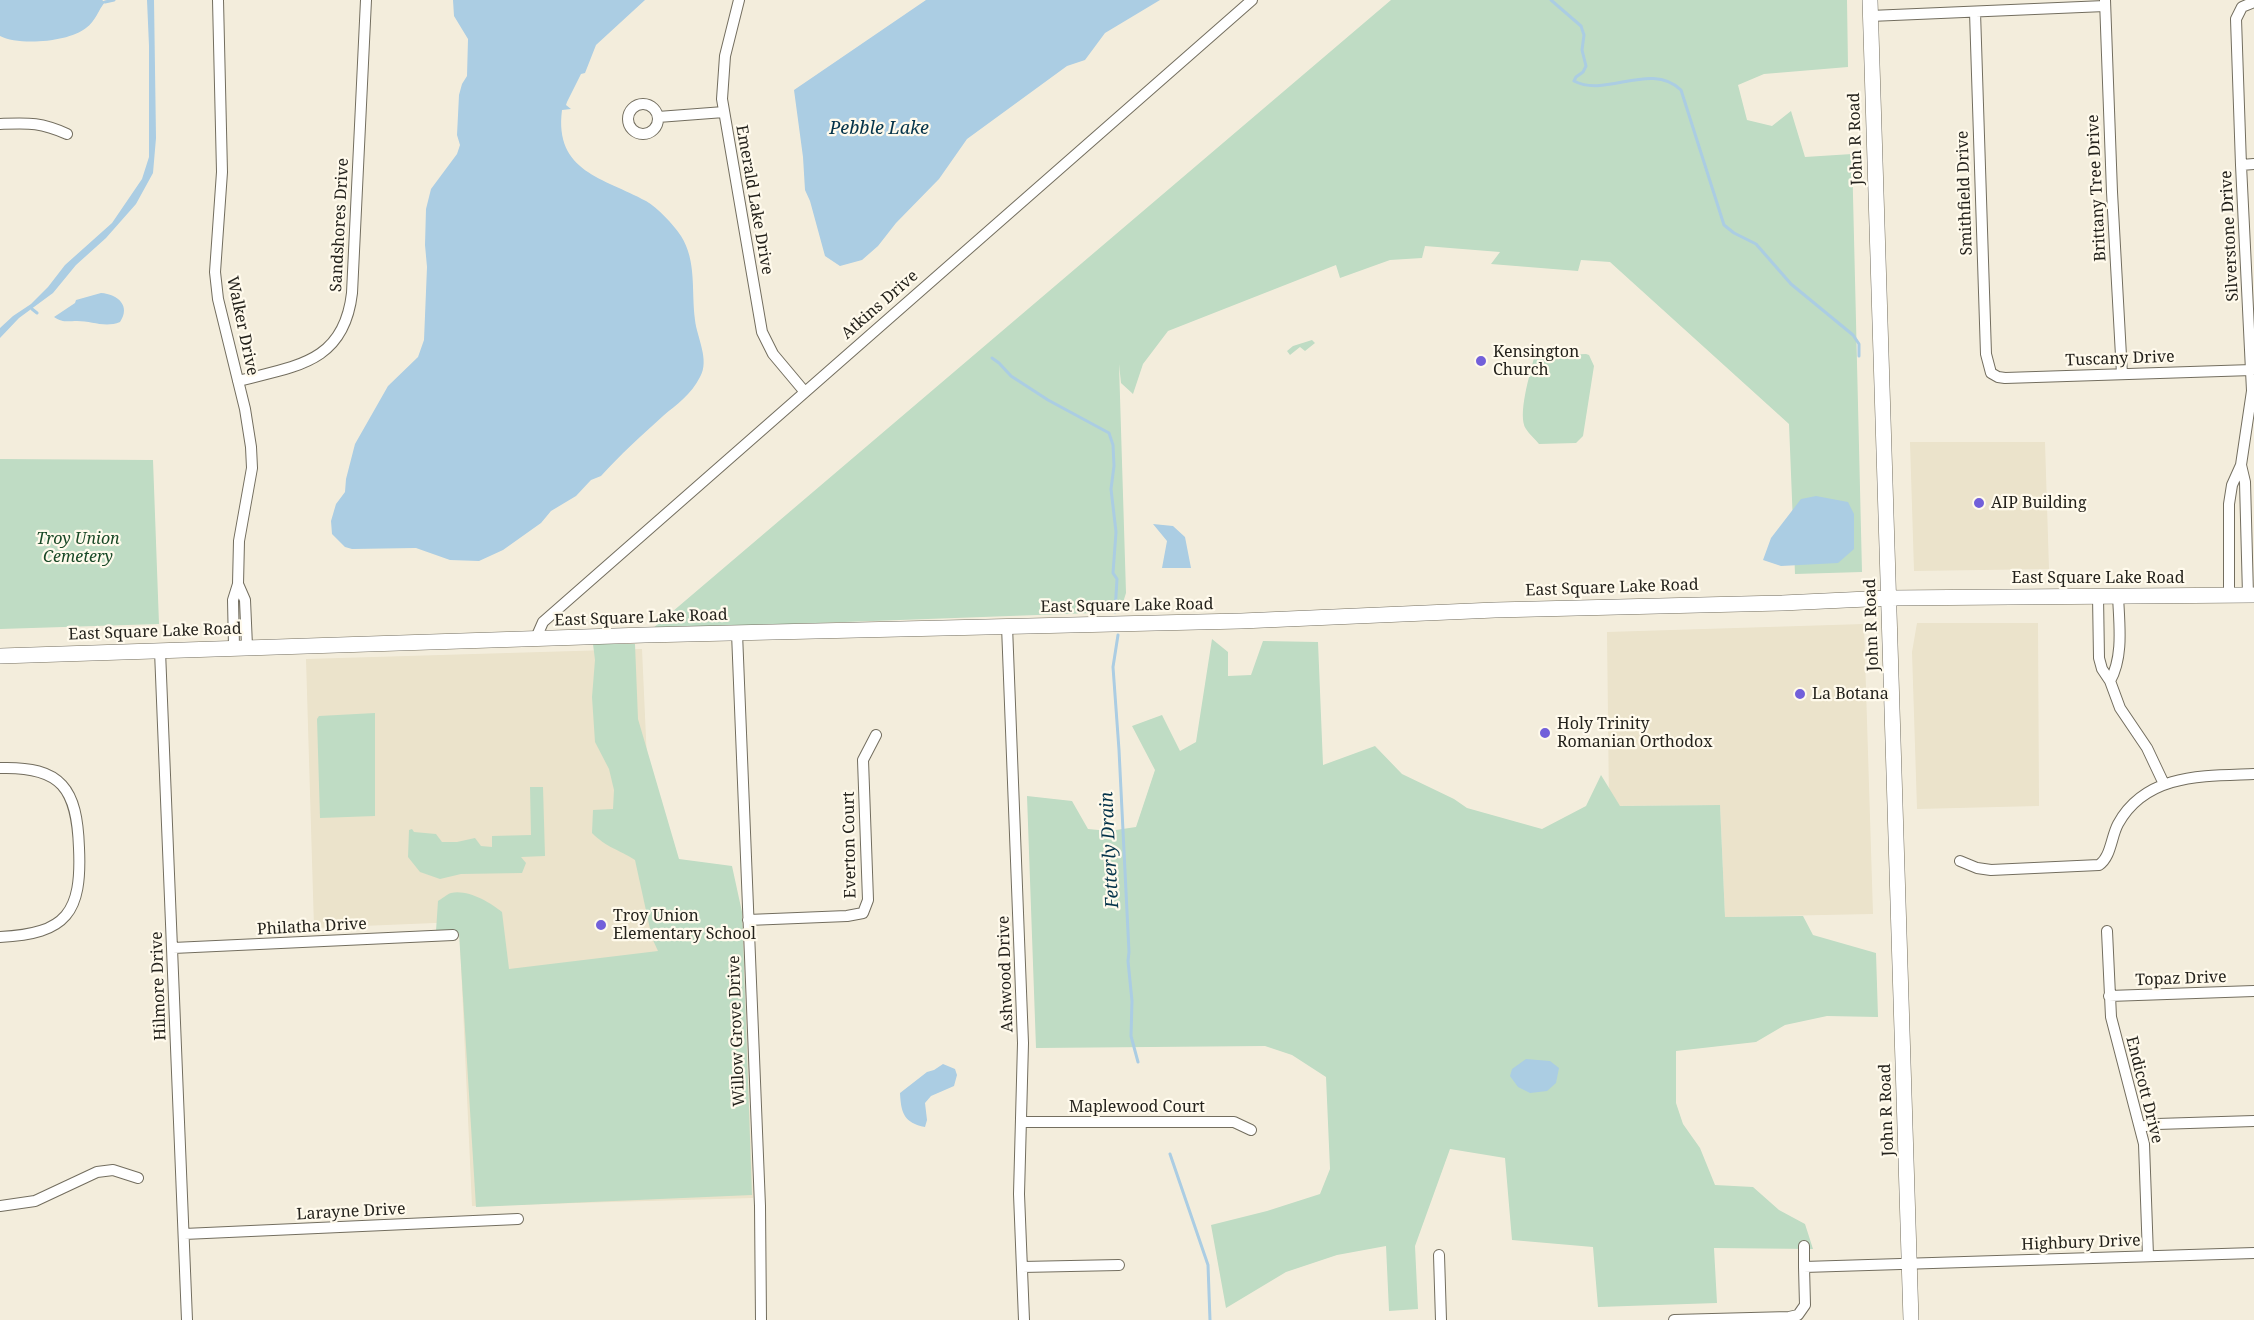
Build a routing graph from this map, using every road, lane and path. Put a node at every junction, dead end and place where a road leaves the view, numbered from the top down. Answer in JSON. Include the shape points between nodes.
{"nodes":[{"id":1,"x":218,"y":0,"type":"edge"},
{"id":2,"x":366,"y":0,"type":"edge"},
{"id":3,"x":739,"y":0,"type":"edge"},
{"id":4,"x":1252,"y":0,"type":"edge"},
{"id":5,"x":1870,"y":0,"type":"edge"},
{"id":6,"x":2254,"y":2,"type":"edge"},
{"id":7,"x":2105,"y":3,"type":"edge"},
{"id":8,"x":1975,"y":12,"type":"junction"},
{"id":9,"x":1870,"y":16,"type":"junction"},
{"id":10,"x":724,"y":112,"type":"junction"},
{"id":11,"x":658,"y":117,"type":"dead end"},
{"id":12,"x":0,"y":124,"type":"edge"},
{"id":13,"x":67,"y":134,"type":"dead end"},
{"id":14,"x":2254,"y":164,"type":"edge"},
{"id":15,"x":2241,"y":165,"type":"junction"},
{"id":16,"x":2252,"y":369,"type":"junction"},
{"id":17,"x":1991,"y":372,"type":"joint"},
{"id":18,"x":2122,"y":374,"type":"junction"},
{"id":19,"x":238,"y":381,"type":"junction"},
{"id":20,"x":804,"y":391,"type":"junction"},
{"id":21,"x":2241,"y":465,"type":"junction"},
{"id":22,"x":2118,"y":595,"type":"junction"},
{"id":23,"x":2229,"y":595,"type":"junction"},
{"id":24,"x":2251,"y":595,"type":"edge"},
{"id":25,"x":2098,"y":596,"type":"junction"},
{"id":26,"x":1889,"y":598,"type":"junction"},
{"id":27,"x":1007,"y":626,"type":"junction"},
{"id":28,"x":737,"y":633,"type":"junction"},
{"id":29,"x":536,"y":638,"type":"junction"},
{"id":30,"x":241,"y":647,"type":"junction"},
{"id":31,"x":160,"y":651,"type":"junction"},
{"id":32,"x":0,"y":656,"type":"edge"},
{"id":33,"x":2110,"y":681,"type":"junction"},
{"id":34,"x":876,"y":735,"type":"dead end"},
{"id":35,"x":0,"y":768,"type":"edge"},
{"id":36,"x":2254,"y":774,"type":"edge"},
{"id":37,"x":2164,"y":784,"type":"junction"},
{"id":38,"x":1960,"y":861,"type":"dead end"},
{"id":39,"x":748,"y":920,"type":"junction"},
{"id":40,"x":2107,"y":932,"type":"dead end"},
{"id":41,"x":453,"y":935,"type":"dead end"},
{"id":42,"x":0,"y":937,"type":"edge"},
{"id":43,"x":172,"y":948,"type":"junction"},
{"id":44,"x":2254,"y":991,"type":"edge"},
{"id":45,"x":2109,"y":996,"type":"junction"},
{"id":46,"x":2254,"y":1121,"type":"edge"},
{"id":47,"x":1022,"y":1122,"type":"junction"},
{"id":48,"x":2140,"y":1128,"type":"junction"},
{"id":49,"x":1251,"y":1130,"type":"dead end"},
{"id":50,"x":138,"y":1178,"type":"dead end"},
{"id":51,"x":0,"y":1206,"type":"edge"},
{"id":52,"x":518,"y":1219,"type":"dead end"},
{"id":53,"x":184,"y":1234,"type":"junction"},
{"id":54,"x":1804,"y":1246,"type":"dead end"},
{"id":55,"x":2254,"y":1253,"type":"edge"},
{"id":56,"x":1439,"y":1255,"type":"dead end"},
{"id":57,"x":2148,"y":1256,"type":"junction"},
{"id":58,"x":1910,"y":1264,"type":"junction"},
{"id":59,"x":1119,"y":1265,"type":"dead end"},
{"id":60,"x":1022,"y":1267,"type":"junction"},
{"id":61,"x":1804,"y":1267,"type":"junction"},
{"id":62,"x":187,"y":1320,"type":"edge"},
{"id":63,"x":761,"y":1320,"type":"edge"},
{"id":64,"x":1024,"y":1320,"type":"edge"},
{"id":65,"x":1441,"y":1320,"type":"edge"},
{"id":66,"x":1674,"y":1320,"type":"edge"},
{"id":67,"x":1911,"y":1320,"type":"edge"}],
"edges":[{"from":1,"to":19,"type":"street","name":"Walker Drive","via":[[222,172],[215,272],[219,306]]},
{"from":2,"to":19,"type":"street","name":"Sandshores Drive","via":[[352,293],[346,322],[334,342],[310,360]]},
{"from":3,"to":10,"type":"street","name":"Emerald Lake Drive","via":[[723,71]]},
{"from":4,"to":20,"type":"street","name":"Atkins Drive"},
{"from":5,"to":9,"type":"main road","name":"John R Road"},
{"from":6,"to":15,"type":"street","name":"Silverstone Drive","via":[[2237,13]]},
{"from":7,"to":8,"type":"street"},
{"from":7,"to":18,"type":"street","name":"Brittany Tree Drive"},
{"from":8,"to":9,"type":"street"},
{"from":8,"to":17,"type":"street","name":"Smithfield Drive","via":[[1986,354]]},
{"from":9,"to":26,"type":"main road","name":"John R Road"},
{"from":10,"to":11,"type":"street"},
{"from":10,"to":20,"type":"street","name":"Emerald Lake Drive","via":[[762,332]]},
{"from":12,"to":13,"type":"street","via":[[35,123]]},
{"from":14,"to":15,"type":"street"},
{"from":15,"to":16,"type":"street","name":"Silverstone Drive"},
{"from":16,"to":18,"type":"street","name":"Tuscany Drive"},
{"from":16,"to":21,"type":"street","name":"Silverstone Drive","via":[[2252,401]]},
{"from":17,"to":18,"type":"street","name":"Tuscany Drive","via":[[2005,378]]},
{"from":19,"to":30,"type":"street","name":"Walker Drive","via":[[249,429],[252,468],[239,541],[238,584],[245,600]]},
{"from":20,"to":29,"type":"street","name":"Atkins Drive","via":[[543,622]]},
{"from":21,"to":23,"type":"street","name":"Silverstone Drive","via":[[2229,504]]},
{"from":21,"to":24,"type":"street","name":"Silverstone Drive"},
{"from":22,"to":23,"type":"main road","name":"East Square Lake Road"},
{"from":22,"to":25,"type":"main road","name":"East Square Lake Road"},
{"from":22,"to":33,"type":"street","via":[[2118,659]]},
{"from":23,"to":24,"type":"main road","name":"East Square Lake Road"},
{"from":25,"to":26,"type":"main road","name":"East Square Lake Road"},
{"from":25,"to":33,"type":"street","via":[[2099,658]]},
{"from":26,"to":27,"type":"main road","name":"East Square Lake Road"},
{"from":26,"to":58,"type":"main road","name":"John R Road"},
{"from":27,"to":28,"type":"main road","name":"East Square Lake Road"},
{"from":27,"to":47,"type":"street","name":"Ashwood Drive","via":[[1023,1032]]},
{"from":28,"to":29,"type":"main road","name":"East Square Lake Road"},
{"from":28,"to":39,"type":"street","name":"Willow Grove Drive"},
{"from":29,"to":30,"type":"main road","name":"East Square Lake Road"},
{"from":30,"to":31,"type":"main road","name":"East Square Lake Road"},
{"from":31,"to":32,"type":"main road","name":"East Square Lake Road"},
{"from":31,"to":43,"type":"street","name":"Hilmore Drive"},
{"from":33,"to":37,"type":"street","via":[[2120,708],[2147,748]]},
{"from":34,"to":39,"type":"street","name":"Everton Court","via":[[863,760],[868,900],[863,913]]},
{"from":35,"to":42,"type":"street","via":[[33,769],[50,775],[62,786],[75,809],[80,869],[76,899],[57,923],[33,934]]},
{"from":36,"to":37,"type":"street","via":[[2190,777]]},
{"from":37,"to":38,"type":"street","via":[[2145,794],[2127,811],[2099,865],[1991,870]]},
{"from":39,"to":63,"type":"street","name":"Willow Grove Drive"},
{"from":40,"to":45,"type":"street","name":"Endicott Drive"},
{"from":41,"to":43,"type":"street","name":"Philatha Drive"},
{"from":43,"to":53,"type":"street","name":"Hilmore Drive"},
{"from":44,"to":45,"type":"street","name":"Topaz Drive"},
{"from":45,"to":48,"type":"street","name":"Endicott Drive","via":[[2115,1035]]},
{"from":46,"to":48,"type":"street"},
{"from":47,"to":49,"type":"street","name":"Maplewood Court","via":[[1234,1122]]},
{"from":47,"to":60,"type":"street","name":"Ashwood Drive"},
{"from":48,"to":57,"type":"street","name":"Endicott Drive","via":[[2145,1153]]},
{"from":50,"to":51,"type":"street","via":[[113,1170],[97,1172],[35,1201]]},
{"from":52,"to":53,"type":"street","name":"Larayne Drive"},
{"from":53,"to":62,"type":"street","name":"Hilmore Drive"},
{"from":54,"to":61,"type":"street"},
{"from":55,"to":57,"type":"street","name":"Highbury Drive"},
{"from":56,"to":65,"type":"street"},
{"from":57,"to":58,"type":"street","name":"Highbury Drive"},
{"from":58,"to":61,"type":"street","name":"Highbury Drive"},
{"from":58,"to":67,"type":"main road","name":"John R Road"},
{"from":59,"to":60,"type":"street"},
{"from":60,"to":64,"type":"street","name":"Ashwood Drive"},
{"from":61,"to":66,"type":"street","via":[[1805,1305],[1798,1315]]}]}
